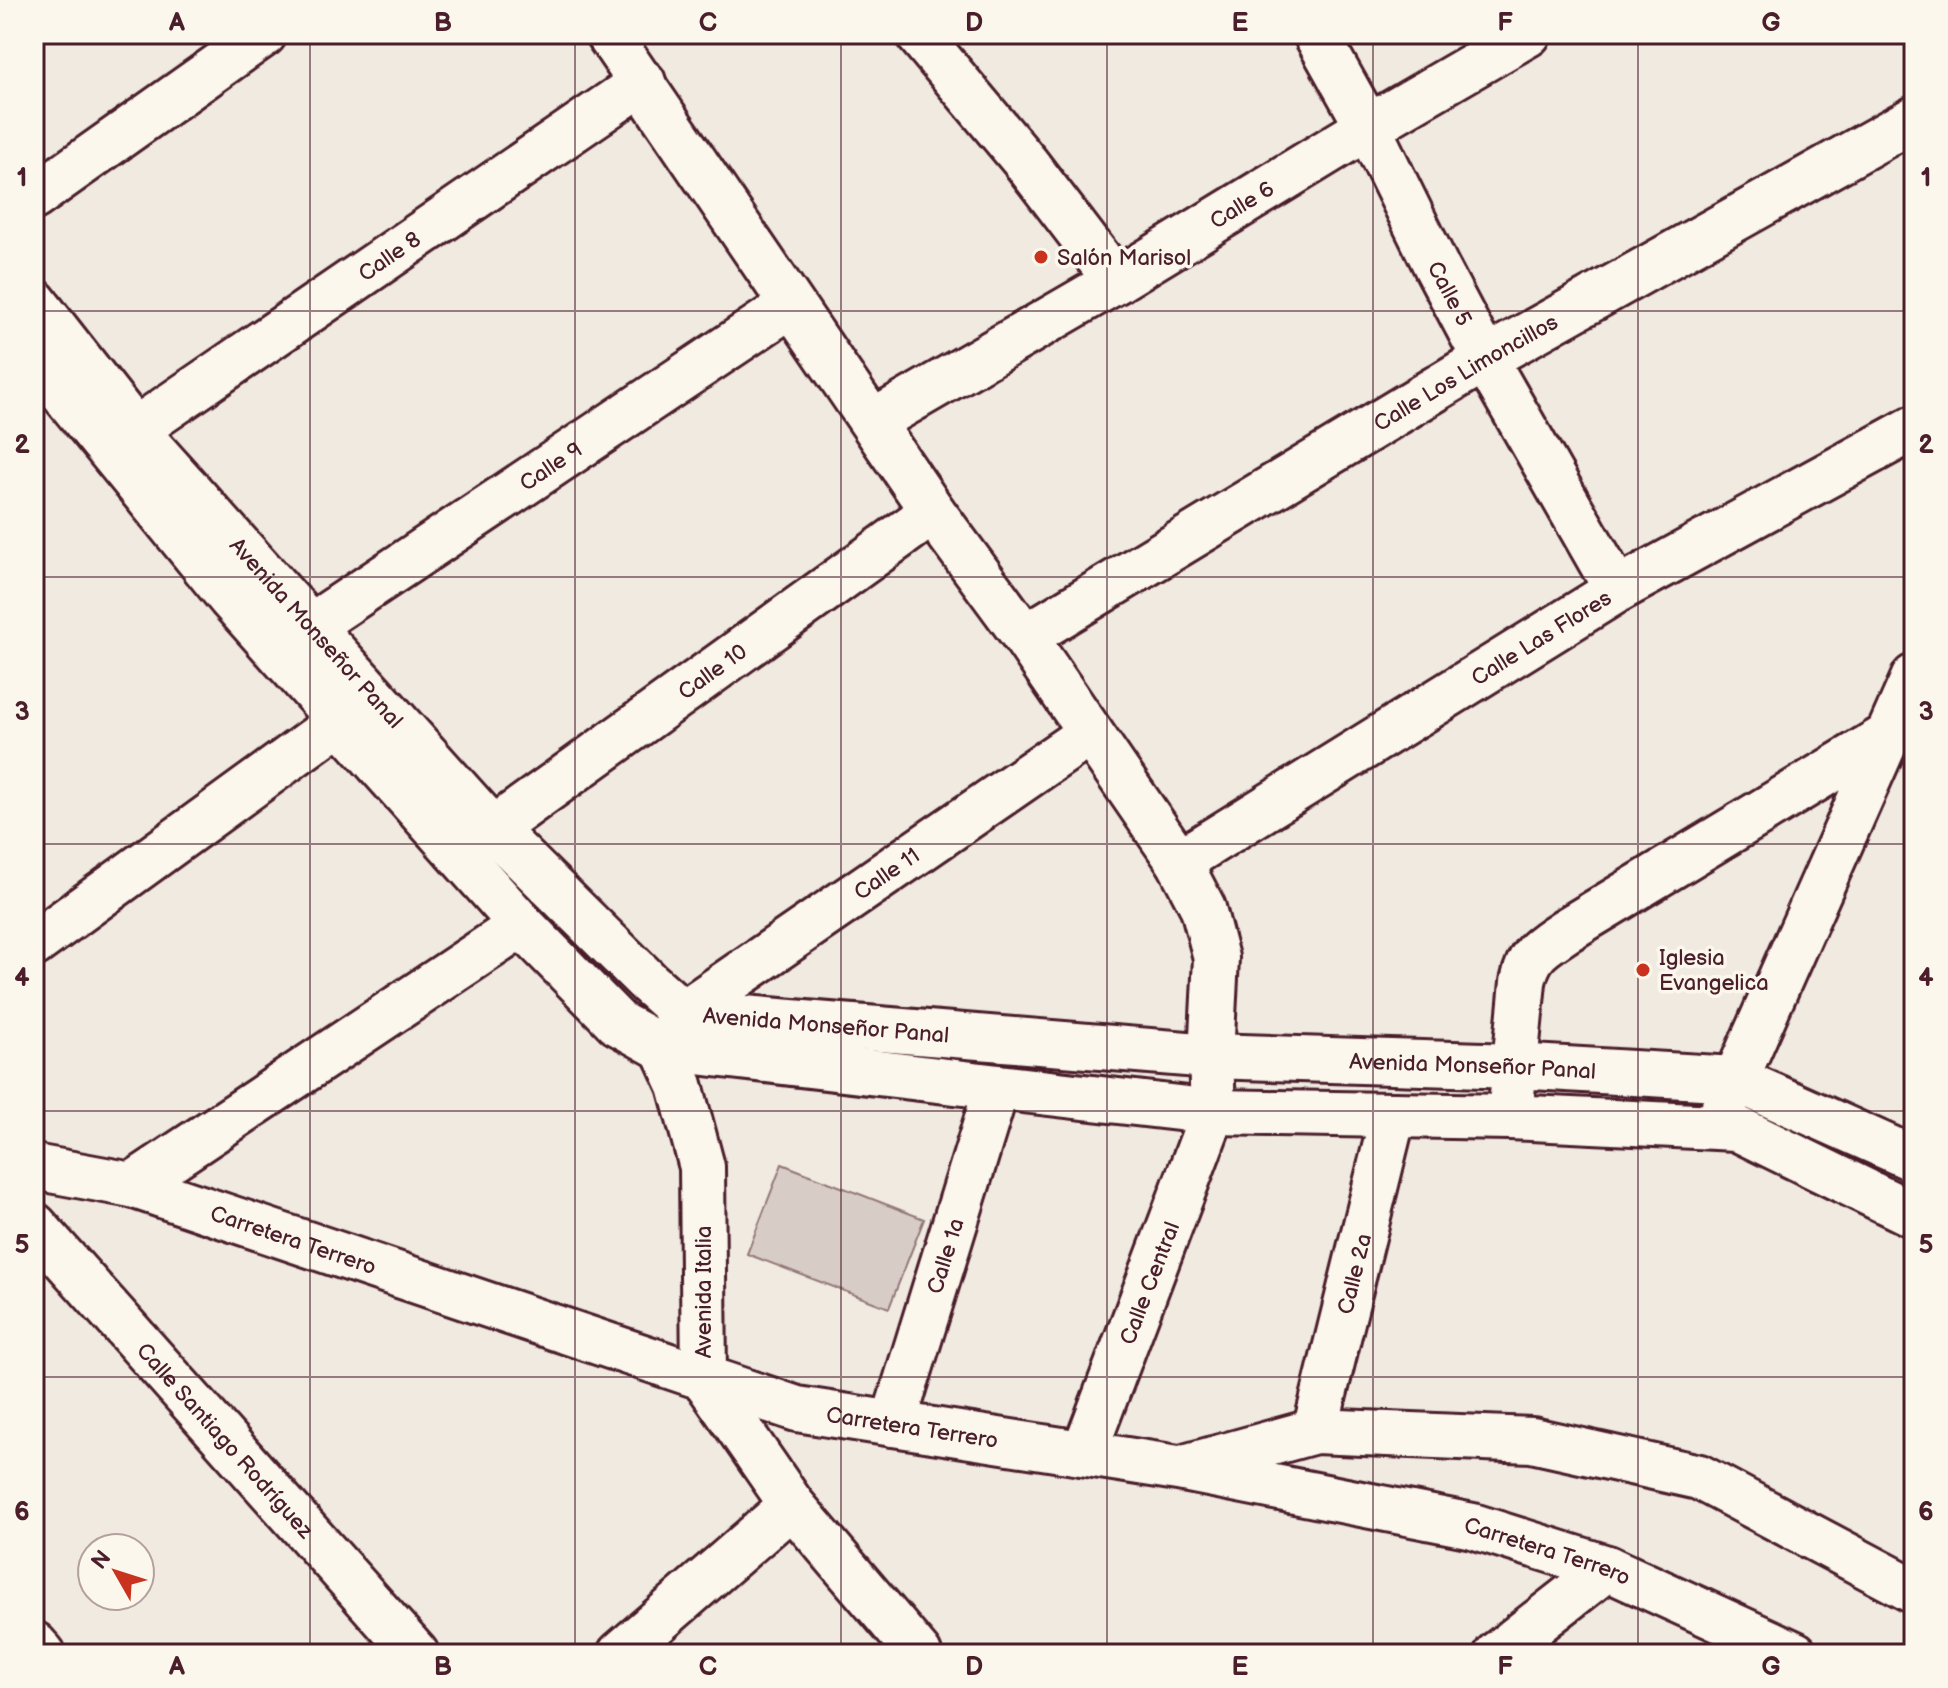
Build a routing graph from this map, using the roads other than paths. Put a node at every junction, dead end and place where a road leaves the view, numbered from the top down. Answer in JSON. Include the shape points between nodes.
{"nodes":[{"id":1,"x":264,"y":34,"type":"edge"},
{"id":2,"x":608,"y":34,"type":"edge"},
{"id":3,"x":918,"y":34,"type":"edge"},
{"id":4,"x":1316,"y":34,"type":"edge"},
{"id":5,"x":1528,"y":34,"type":"edge"},
{"id":6,"x":643,"y":82,"type":"junction"},
{"id":7,"x":1914,"y":119,"type":"edge"},
{"id":8,"x":1368,"y":127,"type":"junction"},
{"id":9,"x":34,"y":197,"type":"edge"},
{"id":10,"x":1116,"y":281,"type":"junction"},
{"id":11,"x":34,"y":301,"type":"edge"},
{"id":12,"x":791,"y":305,"type":"junction"},
{"id":13,"x":34,"y":358,"type":"edge"},
{"id":14,"x":1485,"y":359,"type":"junction"},
{"id":15,"x":873,"y":422,"type":"junction"},
{"id":16,"x":1914,"y":428,"type":"edge"},
{"id":17,"x":135,"y":430,"type":"junction"},
{"id":18,"x":933,"y":512,"type":"junction"},
{"id":19,"x":1617,"y":590,"type":"junction"},
{"id":20,"x":311,"y":626,"type":"junction"},
{"id":21,"x":1025,"y":637,"type":"junction"},
{"id":22,"x":1914,"y":677,"type":"edge"},
{"id":23,"x":339,"y":722,"type":"junction"},
{"id":24,"x":1090,"y":733,"type":"junction"},
{"id":25,"x":1889,"y":735,"type":"junction"},
{"id":26,"x":493,"y":829,"type":"junction"},
{"id":27,"x":1179,"y":862,"type":"junction"},
{"id":28,"x":522,"y":925,"type":"junction"},
{"id":29,"x":34,"y":944,"type":"edge"},
{"id":30,"x":673,"y":1030,"type":"junction"},
{"id":31,"x":1211,"y":1056,"type":"junction"},
{"id":32,"x":1514,"y":1066,"type":"junction"},
{"id":33,"x":1735,"y":1079,"type":"junction"},
{"id":34,"x":997,"y":1087,"type":"junction"},
{"id":35,"x":1213,"y":1112,"type":"junction"},
{"id":36,"x":1393,"y":1115,"type":"junction"},
{"id":37,"x":1510,"y":1117,"type":"junction"},
{"id":38,"x":1716,"y":1125,"type":"junction"},
{"id":39,"x":1914,"y":1159,"type":"edge"},
{"id":40,"x":34,"y":1167,"type":"edge"},
{"id":41,"x":132,"y":1185,"type":"junction"},
{"id":42,"x":1914,"y":1215,"type":"edge"},
{"id":43,"x":34,"y":1225,"type":"edge"},
{"id":44,"x":704,"y":1378,"type":"junction"},
{"id":45,"x":893,"y":1424,"type":"junction"},
{"id":46,"x":1315,"y":1431,"type":"junction"},
{"id":47,"x":1084,"y":1453,"type":"junction"},
{"id":48,"x":1178,"y":1468,"type":"junction"},
{"id":49,"x":792,"y":1505,"type":"junction"},
{"id":50,"x":1607,"y":1568,"type":"junction"},
{"id":51,"x":1914,"y":1591,"type":"edge"},
{"id":52,"x":34,"y":1644,"type":"edge"},
{"id":53,"x":43,"y":1654,"type":"edge"},
{"id":54,"x":416,"y":1654,"type":"edge"},
{"id":55,"x":620,"y":1654,"type":"edge"},
{"id":56,"x":919,"y":1654,"type":"edge"},
{"id":57,"x":1497,"y":1654,"type":"edge"},
{"id":58,"x":1795,"y":1654,"type":"edge"}],
"edges":[{"from":1,"to":9,"type":"street"},
{"from":2,"to":6,"type":"street"},
{"from":3,"to":10,"type":"street"},
{"from":4,"to":8,"type":"street","name":"Calle 5"},
{"from":5,"to":8,"type":"street","name":"Calle 6"},
{"from":6,"to":12,"type":"street"},
{"from":6,"to":17,"type":"street","name":"Calle 8"},
{"from":7,"to":14,"type":"street","name":"Calle Los Limoncillos"},
{"from":8,"to":10,"type":"street","name":"Calle 6"},
{"from":8,"to":14,"type":"street","name":"Calle 5"},
{"from":10,"to":15,"type":"street","name":"Calle 6"},
{"from":11,"to":17,"type":"street","name":"Avenida Monseñor Panal"},
{"from":12,"to":15,"type":"street"},
{"from":12,"to":20,"type":"street","name":"Calle 9"},
{"from":13,"to":23,"type":"street","name":"Avenida Monseñor Panal"},
{"from":14,"to":19,"type":"street","name":"Calle 5"},
{"from":14,"to":21,"type":"street","name":"Calle Los Limoncillos"},
{"from":15,"to":18,"type":"street"},
{"from":16,"to":19,"type":"street","name":"Calle Las Flores"},
{"from":17,"to":20,"type":"street","name":"Avenida Monseñor Panal"},
{"from":18,"to":21,"type":"street"},
{"from":18,"to":26,"type":"street","name":"Calle 10"},
{"from":19,"to":27,"type":"street","name":"Calle Las Flores"},
{"from":20,"to":26,"type":"street","name":"Avenida Monseñor Panal"},
{"from":21,"to":24,"type":"street"},
{"from":22,"to":25,"type":"street"},
{"from":23,"to":28,"type":"street","name":"Avenida Monseñor Panal"},
{"from":23,"to":29,"type":"street"},
{"from":24,"to":27,"type":"street"},
{"from":24,"to":30,"type":"street","name":"Calle 11"},
{"from":25,"to":32,"type":"street","via":[[1536,951],[1523,982]]},
{"from":25,"to":33,"type":"street"},
{"from":26,"to":30,"type":"street","name":"Avenida Monseñor Panal","via":[[649,983]]},
{"from":27,"to":31,"type":"street","via":[[1203,908],[1216,958]]},
{"from":28,"to":30,"type":"street","name":"Avenida Monseñor Panal","via":[[618,1023]]},
{"from":28,"to":41,"type":"street"},
{"from":30,"to":31,"type":"street","name":"Avenida Monseñor Panal"},
{"from":30,"to":34,"type":"street","name":"Avenida Monseñor Panal"},
{"from":30,"to":44,"type":"street","name":"Avenida Italia","via":[[680,1085],[702,1167]]},
{"from":31,"to":32,"type":"street","name":"Avenida Monseñor Panal"},
{"from":31,"to":35,"type":"street"},
{"from":32,"to":33,"type":"street","name":"Avenida Monseñor Panal"},
{"from":32,"to":37,"type":"street"},
{"from":33,"to":38,"type":"street"},
{"from":33,"to":39,"type":"street","name":"Avenida Monseñor Panal"},
{"from":34,"to":35,"type":"street","name":"Avenida Monseñor Panal"},
{"from":34,"to":45,"type":"street","name":"Calle 1a"},
{"from":35,"to":36,"type":"street","name":"Avenida Monseñor Panal"},
{"from":35,"to":47,"type":"street","name":"Calle Central"},
{"from":36,"to":37,"type":"street","name":"Avenida Monseñor Panal"},
{"from":36,"to":46,"type":"street","name":"Calle 2a"},
{"from":37,"to":38,"type":"street","name":"Avenida Monseñor Panal"},
{"from":38,"to":42,"type":"street","name":"Avenida Monseñor Panal","via":[[1736,1128]]},
{"from":40,"to":41,"type":"street","name":"Carretera Terrero"},
{"from":41,"to":44,"type":"street","name":"Carretera Terrero"},
{"from":43,"to":54,"type":"street","name":"Calle Santiago Rodríguez"},
{"from":44,"to":45,"type":"street","name":"Carretera Terrero","via":[[797,1409]]},
{"from":44,"to":49,"type":"street","name":"Avenida Italia"},
{"from":45,"to":47,"type":"street","name":"Carretera Terrero"},
{"from":46,"to":48,"type":"street"},
{"from":46,"to":51,"type":"street","via":[[1532,1440],[1699,1477]]},
{"from":47,"to":48,"type":"street","name":"Carretera Terrero"},
{"from":48,"to":50,"type":"street","name":"Carretera Terrero","via":[[1473,1526]]},
{"from":49,"to":55,"type":"street"},
{"from":49,"to":56,"type":"street","name":"Avenida Italia"},
{"from":50,"to":57,"type":"street"},
{"from":50,"to":58,"type":"street","name":"Carretera Terrero"},
{"from":52,"to":53,"type":"street"}]}
